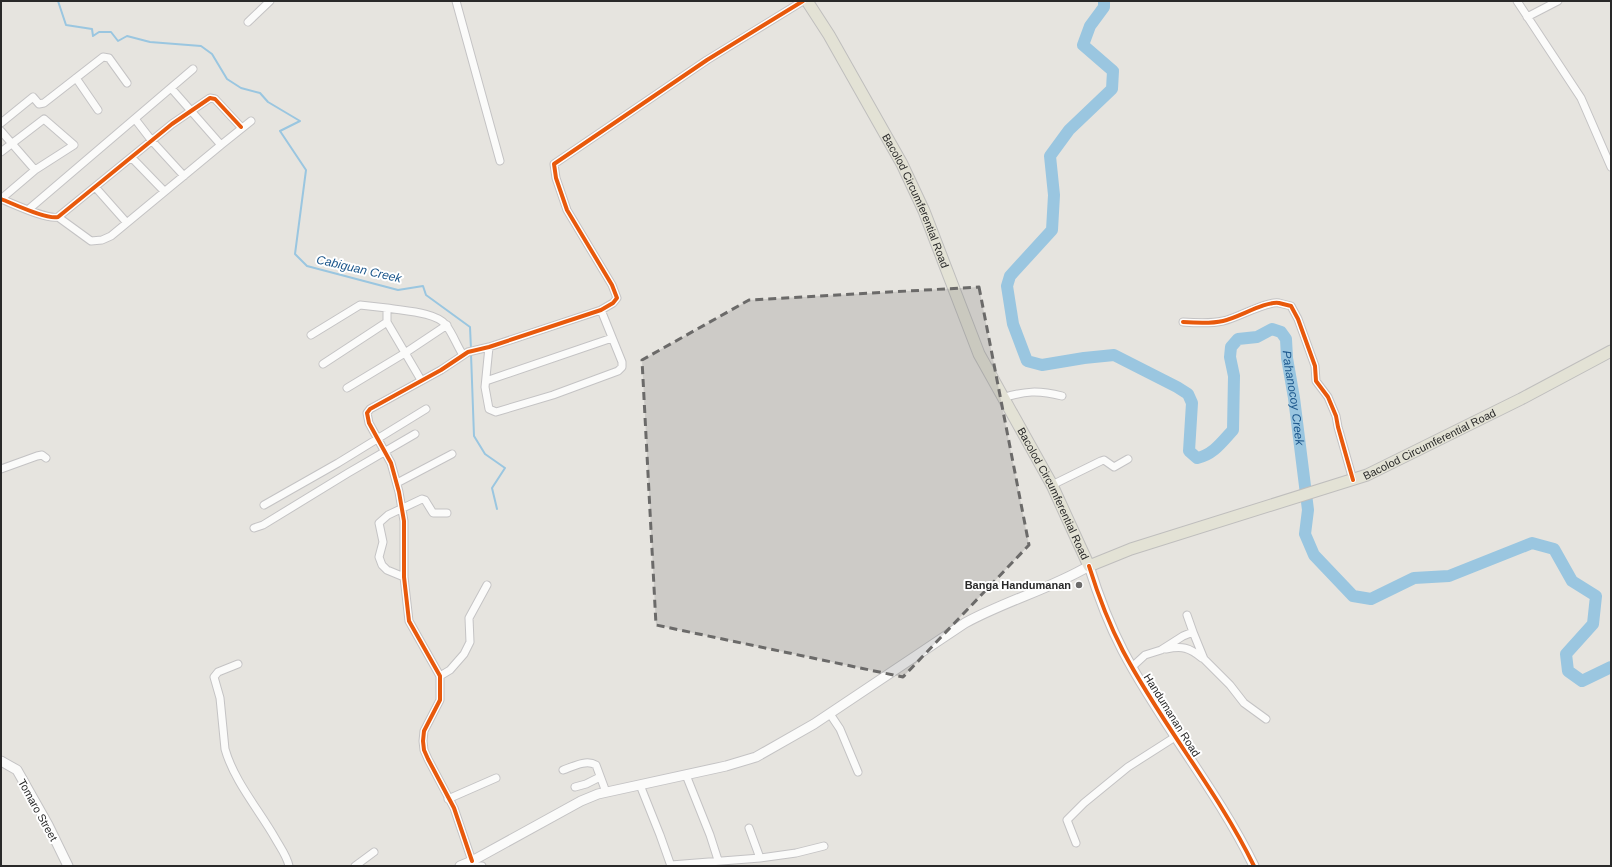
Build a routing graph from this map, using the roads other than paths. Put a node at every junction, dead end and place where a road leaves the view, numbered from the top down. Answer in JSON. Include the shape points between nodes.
{"nodes":[{"id":1,"x":270,"y":1,"type":"edge"},
{"id":2,"x":456,"y":1,"type":"edge"},
{"id":3,"x":803,"y":1,"type":"edge"},
{"id":4,"x":807,"y":1,"type":"edge"},
{"id":5,"x":1517,"y":1,"type":"edge"},
{"id":6,"x":1558,"y":1,"type":"edge"},
{"id":7,"x":1527,"y":17,"type":"junction"},
{"id":8,"x":248,"y":22,"type":"dead end"},
{"id":9,"x":193,"y":69,"type":"dead end"},
{"id":10,"x":76,"y":78,"type":"junction"},
{"id":11,"x":127,"y":83,"type":"dead end"},
{"id":12,"x":171,"y":88,"type":"junction"},
{"id":13,"x":98,"y":110,"type":"dead end"},
{"id":14,"x":191,"y":111,"type":"junction"},
{"id":15,"x":135,"y":119,"type":"junction"},
{"id":16,"x":251,"y":121,"type":"dead end"},
{"id":17,"x":1,"y":123,"type":"edge"},
{"id":18,"x":241,"y":127,"type":"junction"},
{"id":19,"x":1,"y":131,"type":"edge"},
{"id":20,"x":152,"y":141,"type":"junction"},
{"id":21,"x":13,"y":144,"type":"junction"},
{"id":22,"x":221,"y":145,"type":"junction"},
{"id":23,"x":1,"y":152,"type":"edge"},
{"id":24,"x":132,"y":158,"type":"junction"},
{"id":25,"x":500,"y":161,"type":"dead end"},
{"id":26,"x":1611,"y":167,"type":"edge"},
{"id":27,"x":35,"y":170,"type":"junction"},
{"id":28,"x":184,"y":176,"type":"junction"},
{"id":29,"x":96,"y":188,"type":"junction"},
{"id":30,"x":164,"y":191,"type":"junction"},
{"id":31,"x":1,"y":199,"type":"edge"},
{"id":32,"x":29,"y":210,"type":"junction"},
{"id":33,"x":58,"y":217,"type":"junction"},
{"id":34,"x":127,"y":223,"type":"junction"},
{"id":35,"x":387,"y":308,"type":"junction"},
{"id":36,"x":601,"y":310,"type":"junction"},
{"id":37,"x":387,"y":322,"type":"junction"},
{"id":38,"x":1183,"y":322,"type":"dead end"},
{"id":39,"x":447,"y":325,"type":"junction"},
{"id":40,"x":312,"y":335,"type":"dead end"},
{"id":41,"x":612,"y":338,"type":"junction"},
{"id":42,"x":489,"y":347,"type":"junction"},
{"id":43,"x":1611,"y":351,"type":"edge"},
{"id":44,"x":405,"y":353,"type":"junction"},
{"id":45,"x":465,"y":354,"type":"junction"},
{"id":46,"x":323,"y":364,"type":"dead end"},
{"id":47,"x":421,"y":380,"type":"junction"},
{"id":48,"x":486,"y":381,"type":"junction"},
{"id":49,"x":347,"y":388,"type":"dead end"},
{"id":50,"x":1062,"y":396,"type":"dead end"},
{"id":51,"x":1002,"y":398,"type":"junction"},
{"id":52,"x":426,"y":409,"type":"dead end"},
{"id":53,"x":415,"y":434,"type":"dead end"},
{"id":54,"x":378,"y":439,"type":"junction"},
{"id":55,"x":385,"y":452,"type":"junction"},
{"id":56,"x":452,"y":454,"type":"dead end"},
{"id":57,"x":46,"y":458,"type":"dead end"},
{"id":58,"x":1128,"y":459,"type":"dead end"},
{"id":59,"x":1,"y":469,"type":"edge"},
{"id":60,"x":1353,"y":480,"type":"junction"},
{"id":61,"x":397,"y":483,"type":"junction"},
{"id":62,"x":1052,"y":485,"type":"junction"},
{"id":63,"x":264,"y":505,"type":"dead end"},
{"id":64,"x":402,"y":508,"type":"junction"},
{"id":65,"x":448,"y":513,"type":"dead end"},
{"id":66,"x":254,"y":528,"type":"dead end"},
{"id":67,"x":1089,"y":566,"type":"junction"},
{"id":68,"x":404,"y":577,"type":"junction"},
{"id":69,"x":487,"y":585,"type":"dead end"},
{"id":70,"x":1187,"y":615,"type":"dead end"},
{"id":71,"x":1193,"y":632,"type":"junction"},
{"id":72,"x":1161,"y":650,"type":"junction"},
{"id":73,"x":1204,"y":659,"type":"junction"},
{"id":74,"x":238,"y":664,"type":"dead end"},
{"id":75,"x":1132,"y":667,"type":"junction"},
{"id":76,"x":440,"y":676,"type":"junction"},
{"id":77,"x":830,"y":714,"type":"junction"},
{"id":78,"x":1266,"y":719,"type":"dead end"},
{"id":79,"x":1175,"y":737,"type":"junction"},
{"id":80,"x":1,"y":761,"type":"edge"},
{"id":81,"x":563,"y":770,"type":"dead end"},
{"id":82,"x":858,"y":772,"type":"dead end"},
{"id":83,"x":686,"y":774,"type":"junction"},
{"id":84,"x":600,"y":777,"type":"junction"},
{"id":85,"x":496,"y":778,"type":"dead end"},
{"id":86,"x":640,"y":784,"type":"junction"},
{"id":87,"x":575,"y":787,"type":"dead end"},
{"id":88,"x":606,"y":792,"type":"junction"},
{"id":89,"x":448,"y":799,"type":"junction"},
{"id":90,"x":750,"y":828,"type":"dead end"},
{"id":91,"x":1076,"y":843,"type":"dead end"},
{"id":92,"x":824,"y":846,"type":"dead end"},
{"id":93,"x":374,"y":852,"type":"dead end"},
{"id":94,"x":760,"y":858,"type":"junction"},
{"id":95,"x":718,"y":860,"type":"junction"},
{"id":96,"x":477,"y":864,"type":"edge"},
{"id":97,"x":671,"y":865,"type":"edge"},
{"id":98,"x":68,"y":866,"type":"edge"},
{"id":99,"x":288,"y":866,"type":"edge"},
{"id":100,"x":355,"y":866,"type":"edge"},
{"id":101,"x":460,"y":866,"type":"edge"},
{"id":102,"x":1254,"y":866,"type":"edge"}],
"edges":[{"from":1,"to":8,"type":"street"},
{"from":2,"to":25,"type":"street"},
{"from":3,"to":36,"type":"street","via":[[707,60],[554,164],[567,210],[616,295],[616,300]]},
{"from":4,"to":51,"type":"main road","name":"Bacolod Circumferential Road","via":[[902,164],[924,211],[979,354]]},
{"from":5,"to":7,"type":"street"},
{"from":6,"to":7,"type":"street"},
{"from":7,"to":26,"type":"street","via":[[1581,98]]},
{"from":9,"to":12,"type":"street"},
{"from":10,"to":11,"type":"street","via":[[102,57],[108,58]]},
{"from":10,"to":13,"type":"street"},
{"from":10,"to":17,"type":"street","via":[[44,103],[39,104],[33,97]]},
{"from":12,"to":14,"type":"street"},
{"from":12,"to":15,"type":"street"},
{"from":14,"to":18,"type":"street","via":[[212,98]]},
{"from":14,"to":20,"type":"street"},
{"from":14,"to":22,"type":"street"},
{"from":15,"to":20,"type":"street"},
{"from":15,"to":32,"type":"street"},
{"from":16,"to":18,"type":"street"},
{"from":18,"to":22,"type":"street"},
{"from":19,"to":21,"type":"street"},
{"from":20,"to":24,"type":"street"},
{"from":20,"to":28,"type":"street"},
{"from":21,"to":23,"type":"street"},
{"from":21,"to":27,"type":"street"},
{"from":21,"to":27,"type":"street","via":[[44,118],[74,145]]},
{"from":22,"to":28,"type":"street"},
{"from":24,"to":29,"type":"street"},
{"from":24,"to":30,"type":"street"},
{"from":27,"to":31,"type":"street"},
{"from":28,"to":30,"type":"street"},
{"from":29,"to":33,"type":"street"},
{"from":29,"to":34,"type":"street"},
{"from":30,"to":34,"type":"street"},
{"from":31,"to":32,"type":"street"},
{"from":32,"to":33,"type":"street","via":[[49,218]]},
{"from":33,"to":34,"type":"street","via":[[91,241],[111,236]]},
{"from":35,"to":37,"type":"street"},
{"from":35,"to":39,"type":"street","via":[[440,319]]},
{"from":35,"to":40,"type":"street","via":[[360,305]]},
{"from":36,"to":41,"type":"street"},
{"from":36,"to":42,"type":"street"},
{"from":37,"to":44,"type":"street"},
{"from":37,"to":46,"type":"street"},
{"from":38,"to":60,"type":"street","via":[[1221,322],[1262,306],[1277,303],[1291,306],[1310,354],[1316,381],[1328,397],[1336,416]]},
{"from":39,"to":44,"type":"street"},
{"from":39,"to":45,"type":"street"},
{"from":41,"to":48,"type":"street"},
{"from":41,"to":48,"type":"street","via":[[622,362],[622,367],[618,371],[553,395],[496,412],[489,409]]},
{"from":42,"to":45,"type":"street"},
{"from":42,"to":48,"type":"street"},
{"from":43,"to":60,"type":"main road","name":"Bacolod Circumferential Road","via":[[1402,459]]},
{"from":44,"to":47,"type":"street"},
{"from":44,"to":49,"type":"street"},
{"from":45,"to":47,"type":"street"},
{"from":47,"to":54,"type":"street","via":[[368,411],[367,417]]},
{"from":50,"to":51,"type":"street","via":[[1023,392]]},
{"from":51,"to":62,"type":"main road","name":"Bacolod Circumferential Road"},
{"from":52,"to":54,"type":"street"},
{"from":53,"to":55,"type":"street"},
{"from":54,"to":55,"type":"street"},
{"from":54,"to":63,"type":"street"},
{"from":55,"to":61,"type":"street"},
{"from":55,"to":66,"type":"street","via":[[263,526]]},
{"from":56,"to":61,"type":"street"},
{"from":57,"to":59,"type":"street","via":[[42,455],[37,456]]},
{"from":58,"to":62,"type":"street","via":[[1114,467],[1104,460],[1100,461]]},
{"from":60,"to":67,"type":"main road","name":"Bacolod Circumferential Road","via":[[1131,549]]},
{"from":61,"to":64,"type":"street"},
{"from":62,"to":67,"type":"main road","name":"Bacolod Circumferential Road"},
{"from":64,"to":65,"type":"street","via":[[424,498],[433,513]]},
{"from":64,"to":68,"type":"street"},
{"from":64,"to":68,"type":"street","via":[[379,523],[383,542],[378,557],[387,570]]},
{"from":67,"to":75,"type":"main road","name":"Handumanan Road","via":[[1102,605]]},
{"from":67,"to":77,"type":"main road","via":[[1051,586],[965,623]]},
{"from":68,"to":76,"type":"street","via":[[409,621]]},
{"from":69,"to":76,"type":"street","via":[[469,618],[470,642],[464,654],[450,670]]},
{"from":70,"to":71,"type":"street"},
{"from":71,"to":72,"type":"street"},
{"from":71,"to":73,"type":"street"},
{"from":72,"to":73,"type":"street","via":[[1179,647],[1190,649]]},
{"from":72,"to":75,"type":"street","via":[[1145,655]]},
{"from":73,"to":78,"type":"street","via":[[1244,703]]},
{"from":74,"to":99,"type":"street","via":[[218,672],[214,677],[220,698],[225,749],[240,782],[281,848]]},
{"from":75,"to":79,"type":"main road","name":"Handumanan Road"},
{"from":76,"to":89,"type":"street","via":[[440,700],[424,731],[423,741],[428,759]]},
{"from":77,"to":82,"type":"street","via":[[840,729]]},
{"from":77,"to":83,"type":"main road","via":[[756,757]]},
{"from":79,"to":91,"type":"street","via":[[1128,767],[1067,820]]},
{"from":79,"to":102,"type":"main road","name":"Handumanan Road","via":[[1231,822]]},
{"from":80,"to":98,"type":"main road","name":"Tomaro Street","via":[[17,770]]},
{"from":81,"to":84,"type":"street","via":[[592,763],[596,765]]},
{"from":83,"to":86,"type":"main road"},
{"from":83,"to":95,"type":"street"},
{"from":84,"to":87,"type":"street"},
{"from":84,"to":88,"type":"street"},
{"from":85,"to":89,"type":"street"},
{"from":86,"to":88,"type":"main road"},
{"from":86,"to":97,"type":"street"},
{"from":88,"to":96,"type":"main road","via":[[582,802]]},
{"from":89,"to":96,"type":"street"},
{"from":90,"to":94,"type":"street"},
{"from":92,"to":94,"type":"street"},
{"from":93,"to":100,"type":"street"},
{"from":94,"to":95,"type":"street"},
{"from":95,"to":97,"type":"street"},
{"from":96,"to":101,"type":"main road"}]}
